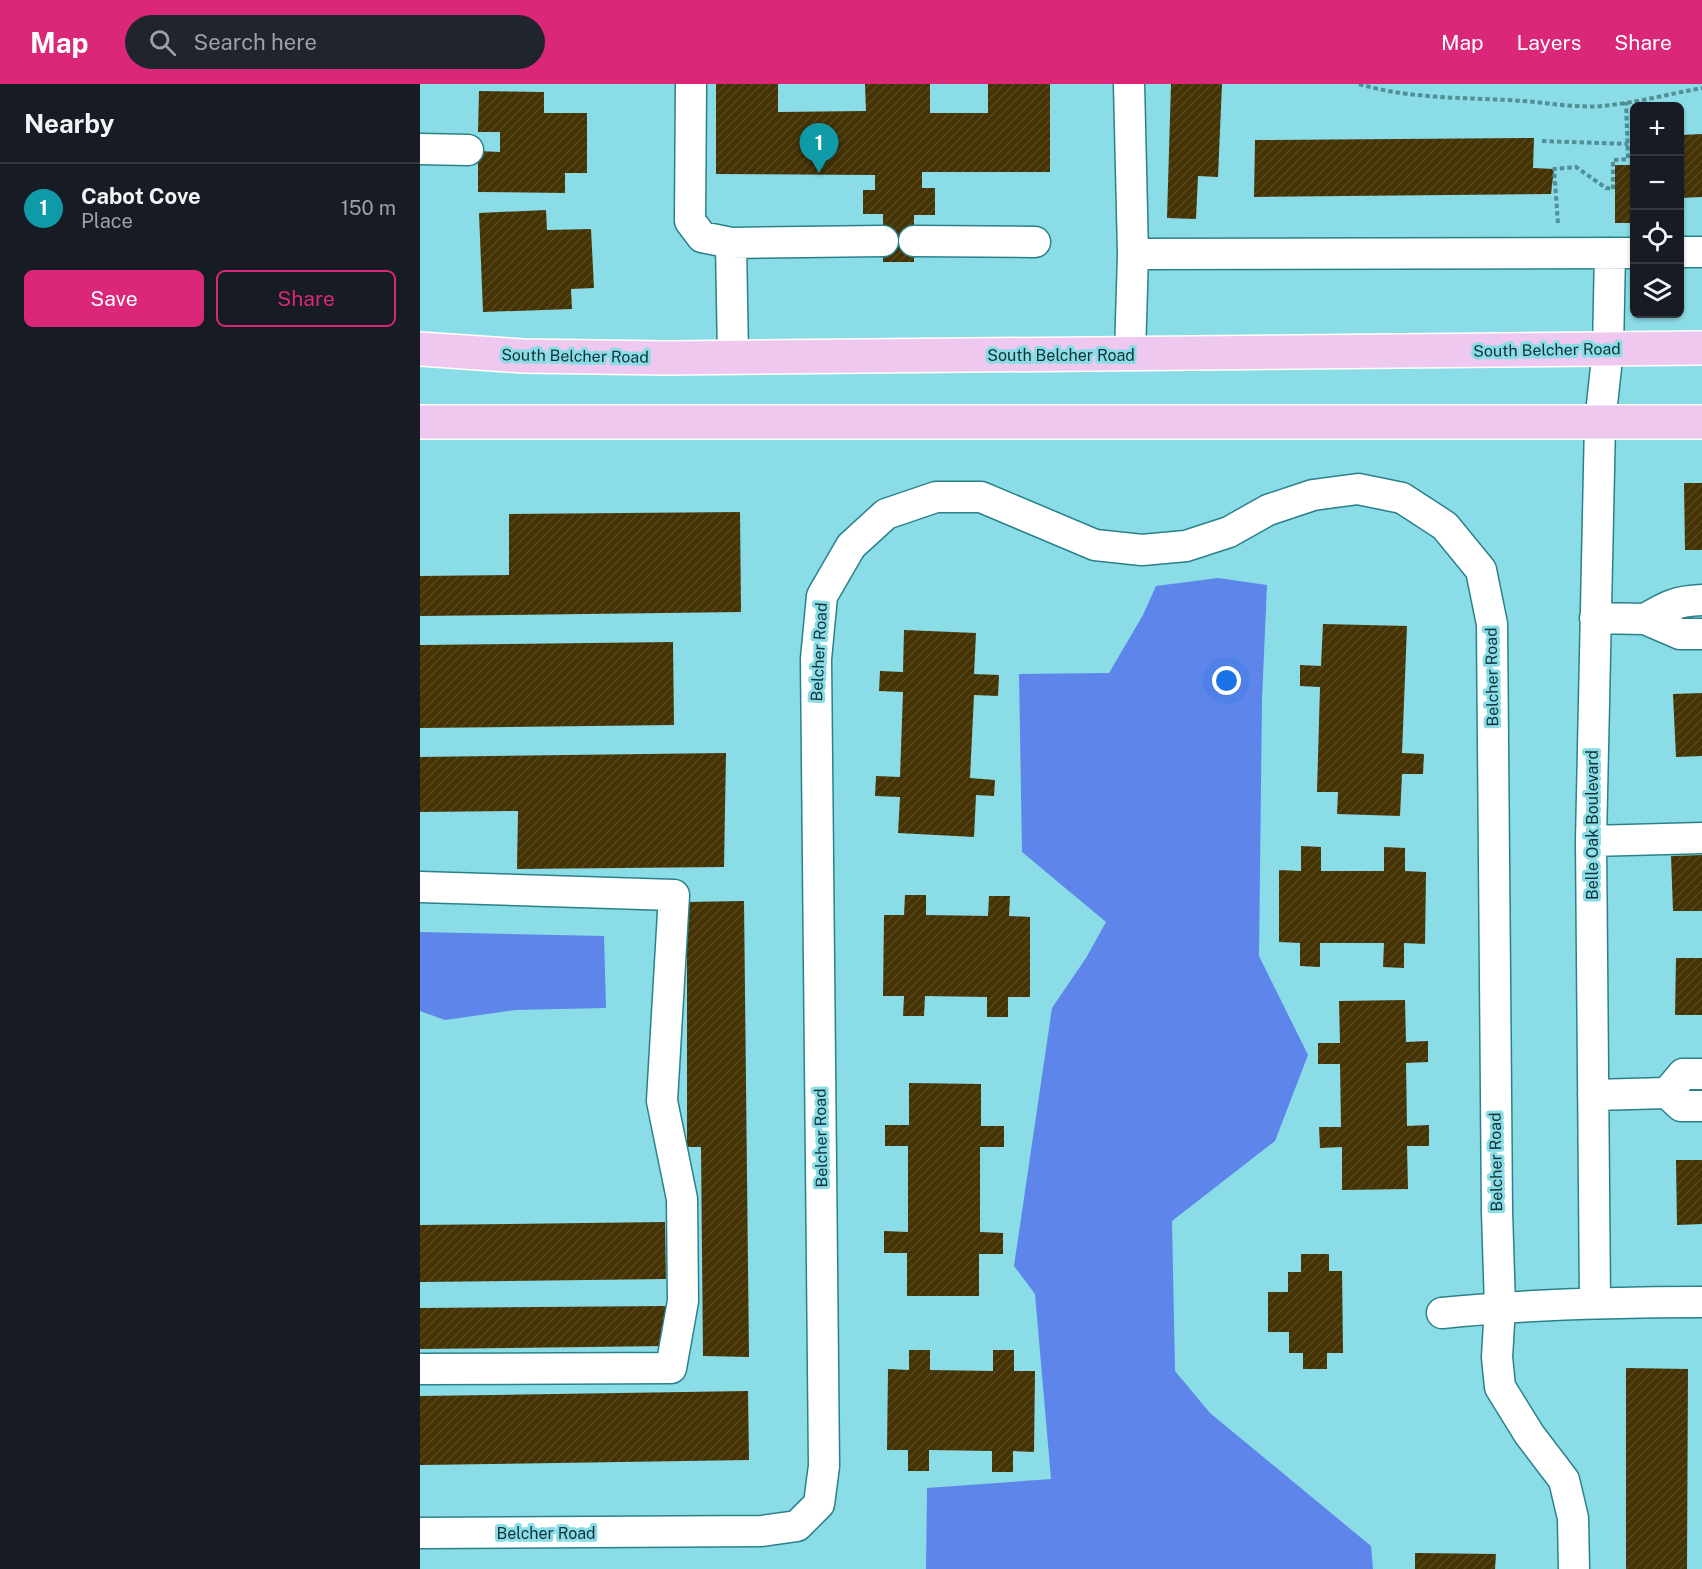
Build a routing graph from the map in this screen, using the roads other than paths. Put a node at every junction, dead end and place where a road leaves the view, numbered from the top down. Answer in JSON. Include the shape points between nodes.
{"nodes":[{"id":1,"x":691,"y":84,"type":"edge"},
{"id":2,"x":1129,"y":84,"type":"edge"},
{"id":3,"x":420,"y":148,"type":"edge"},
{"id":4,"x":468,"y":150,"type":"dead end"},
{"id":5,"x":883,"y":241,"type":"dead end"},
{"id":6,"x":914,"y":241,"type":"dead end"},
{"id":7,"x":1035,"y":242,"type":"dead end"},
{"id":8,"x":731,"y":243,"type":"junction"},
{"id":9,"x":1684,"y":252,"type":"edge"},
{"id":10,"x":1702,"y":252,"type":"edge"},
{"id":11,"x":1622,"y":253,"type":"edge"},
{"id":12,"x":1132,"y":254,"type":"junction"},
{"id":13,"x":1702,"y":348,"type":"edge"},
{"id":14,"x":420,"y":349,"type":"edge"},
{"id":15,"x":1608,"y":349,"type":"junction"},
{"id":16,"x":1130,"y":354,"type":"junction"},
{"id":17,"x":733,"y":357,"type":"junction"},
{"id":18,"x":420,"y":422,"type":"edge"},
{"id":19,"x":1702,"y":422,"type":"edge"},
{"id":20,"x":1600,"y":423,"type":"junction"},
{"id":21,"x":1702,"y":600,"type":"edge"},
{"id":22,"x":1595,"y":618,"type":"junction"},
{"id":23,"x":1645,"y":619,"type":"junction"},
{"id":24,"x":1702,"y":634,"type":"edge"},
{"id":25,"x":1702,"y":838,"type":"edge"},
{"id":26,"x":1591,"y":841,"type":"junction"},
{"id":27,"x":420,"y":887,"type":"edge"},
{"id":28,"x":1702,"y":1074,"type":"edge"},
{"id":29,"x":1667,"y":1094,"type":"junction"},
{"id":30,"x":1593,"y":1095,"type":"junction"},
{"id":31,"x":1702,"y":1106,"type":"edge"},
{"id":32,"x":1595,"y":1302,"type":"junction"},
{"id":33,"x":1702,"y":1302,"type":"edge"},
{"id":34,"x":1500,"y":1307,"type":"junction"},
{"id":35,"x":1442,"y":1313,"type":"dead end"},
{"id":36,"x":420,"y":1369,"type":"edge"},
{"id":37,"x":420,"y":1533,"type":"edge"},
{"id":38,"x":1574,"y":1569,"type":"edge"}],
"edges":[{"from":1,"to":8,"type":"street","via":[[690,221],[702,237]]},
{"from":2,"to":12,"type":"street"},
{"from":3,"to":4,"type":"street"},
{"from":5,"to":8,"type":"street"},
{"from":6,"to":7,"type":"street"},
{"from":8,"to":17,"type":"street"},
{"from":9,"to":10,"type":"street"},
{"from":11,"to":12,"type":"street"},
{"from":11,"to":15,"type":"street","name":"Belle Oak Boulevard"},
{"from":12,"to":16,"type":"street"},
{"from":13,"to":15,"type":"main road","name":"South Belcher Road"},
{"from":14,"to":17,"type":"main road","name":"South Belcher Road","via":[[523,356]]},
{"from":15,"to":16,"type":"main road","name":"South Belcher Road"},
{"from":15,"to":20,"type":"street","name":"Belle Oak Boulevard"},
{"from":16,"to":17,"type":"main road","name":"South Belcher Road"},
{"from":18,"to":20,"type":"main road"},
{"from":19,"to":20,"type":"main road"},
{"from":20,"to":22,"type":"street","name":"Belle Oak Boulevard"},
{"from":21,"to":23,"type":"street","via":[[1682,601]]},
{"from":22,"to":23,"type":"street"},
{"from":22,"to":26,"type":"street","name":"Belle Oak Boulevard"},
{"from":23,"to":24,"type":"street","via":[[1680,634]]},
{"from":25,"to":26,"type":"street"},
{"from":26,"to":30,"type":"street","name":"Belle Oak Boulevard"},
{"from":27,"to":36,"type":"street","via":[[674,895],[662,1101],[682,1199],[683,1301],[670,1368]]},
{"from":28,"to":29,"type":"street","via":[[1683,1074]]},
{"from":29,"to":30,"type":"street"},
{"from":29,"to":31,"type":"street","via":[[1681,1106]]},
{"from":30,"to":32,"type":"street","name":"Belle Oak Boulevard"},
{"from":32,"to":33,"type":"street"},
{"from":32,"to":34,"type":"street"},
{"from":34,"to":35,"type":"street"},
{"from":34,"to":37,"type":"street","name":"Belcher Road","via":[[1492,624],[1481,570],[1445,526],[1402,498],[1358,489],[1313,495],[1268,510],[1229,532],[1186,546],[1142,550],[1095,544],[981,497],[936,497],[885,514],[850,546],[822,596],[816,659],[824,1466],[819,1504],[797,1526],[762,1531]]},
{"from":34,"to":38,"type":"street","name":"Belcher Road","via":[[1500,1388],[1564,1480],[1573,1518]]}]}
